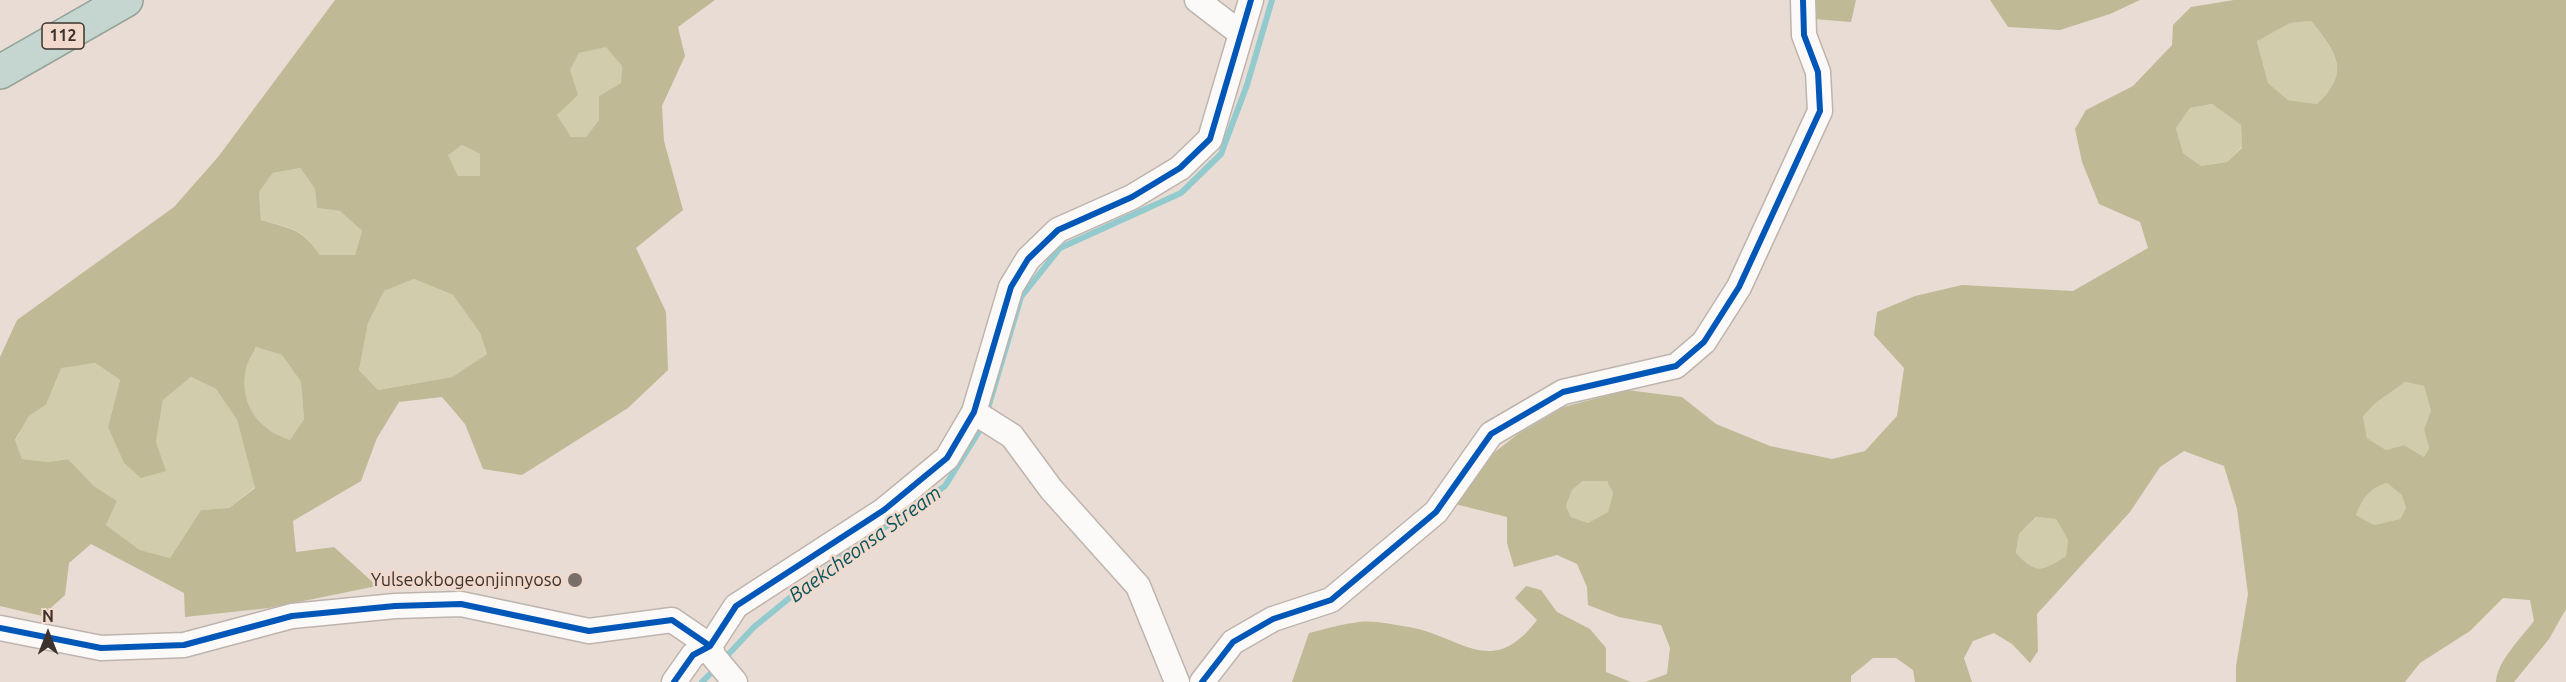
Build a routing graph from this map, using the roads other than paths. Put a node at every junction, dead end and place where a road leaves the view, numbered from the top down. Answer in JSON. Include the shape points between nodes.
{"nodes":[{"id":1,"x":80,"y":0,"type":"edge"},
{"id":2,"x":126,"y":0,"type":"edge"},
{"id":3,"x":1197,"y":0,"type":"edge"},
{"id":4,"x":1251,"y":0,"type":"edge"},
{"id":5,"x":1803,"y":0,"type":"edge"},
{"id":6,"x":1239,"y":33,"type":"junction"},
{"id":7,"x":0,"y":47,"type":"edge"},
{"id":8,"x":0,"y":72,"type":"edge"},
{"id":9,"x":983,"y":417,"type":"junction"},
{"id":10,"x":0,"y":628,"type":"edge"},
{"id":11,"x":722,"y":665,"type":"edge"},
{"id":12,"x":674,"y":682,"type":"edge"},
{"id":13,"x":1177,"y":682,"type":"edge"},
{"id":14,"x":1202,"y":682,"type":"edge"}],
"edges":[{"from":1,"to":7,"type":"highway","number":"112"},
{"from":2,"to":8,"type":"highway","number":"112"},
{"from":3,"to":6,"type":"street"},
{"from":4,"to":6,"type":"street"},
{"from":5,"to":14,"type":"street","via":[[1804,35],[1818,72],[1820,111],[1738,287],[1704,342],[1676,366],[1563,392],[1491,434],[1436,512],[1331,600],[1273,619],[1233,642]]},
{"from":6,"to":9,"type":"street","via":[[1210,139],[1180,168],[1132,197],[1058,230],[1028,259],[1011,287]]},
{"from":9,"to":11,"type":"street","via":[[947,458],[884,510],[736,606]]},
{"from":9,"to":13,"type":"street","via":[[1012,436],[1051,489],[1138,586]]},
{"from":10,"to":11,"type":"street","via":[[101,648],[184,645],[292,616],[461,604],[589,631],[672,620]]},
{"from":11,"to":12,"type":"street","via":[[693,655]]}]}
